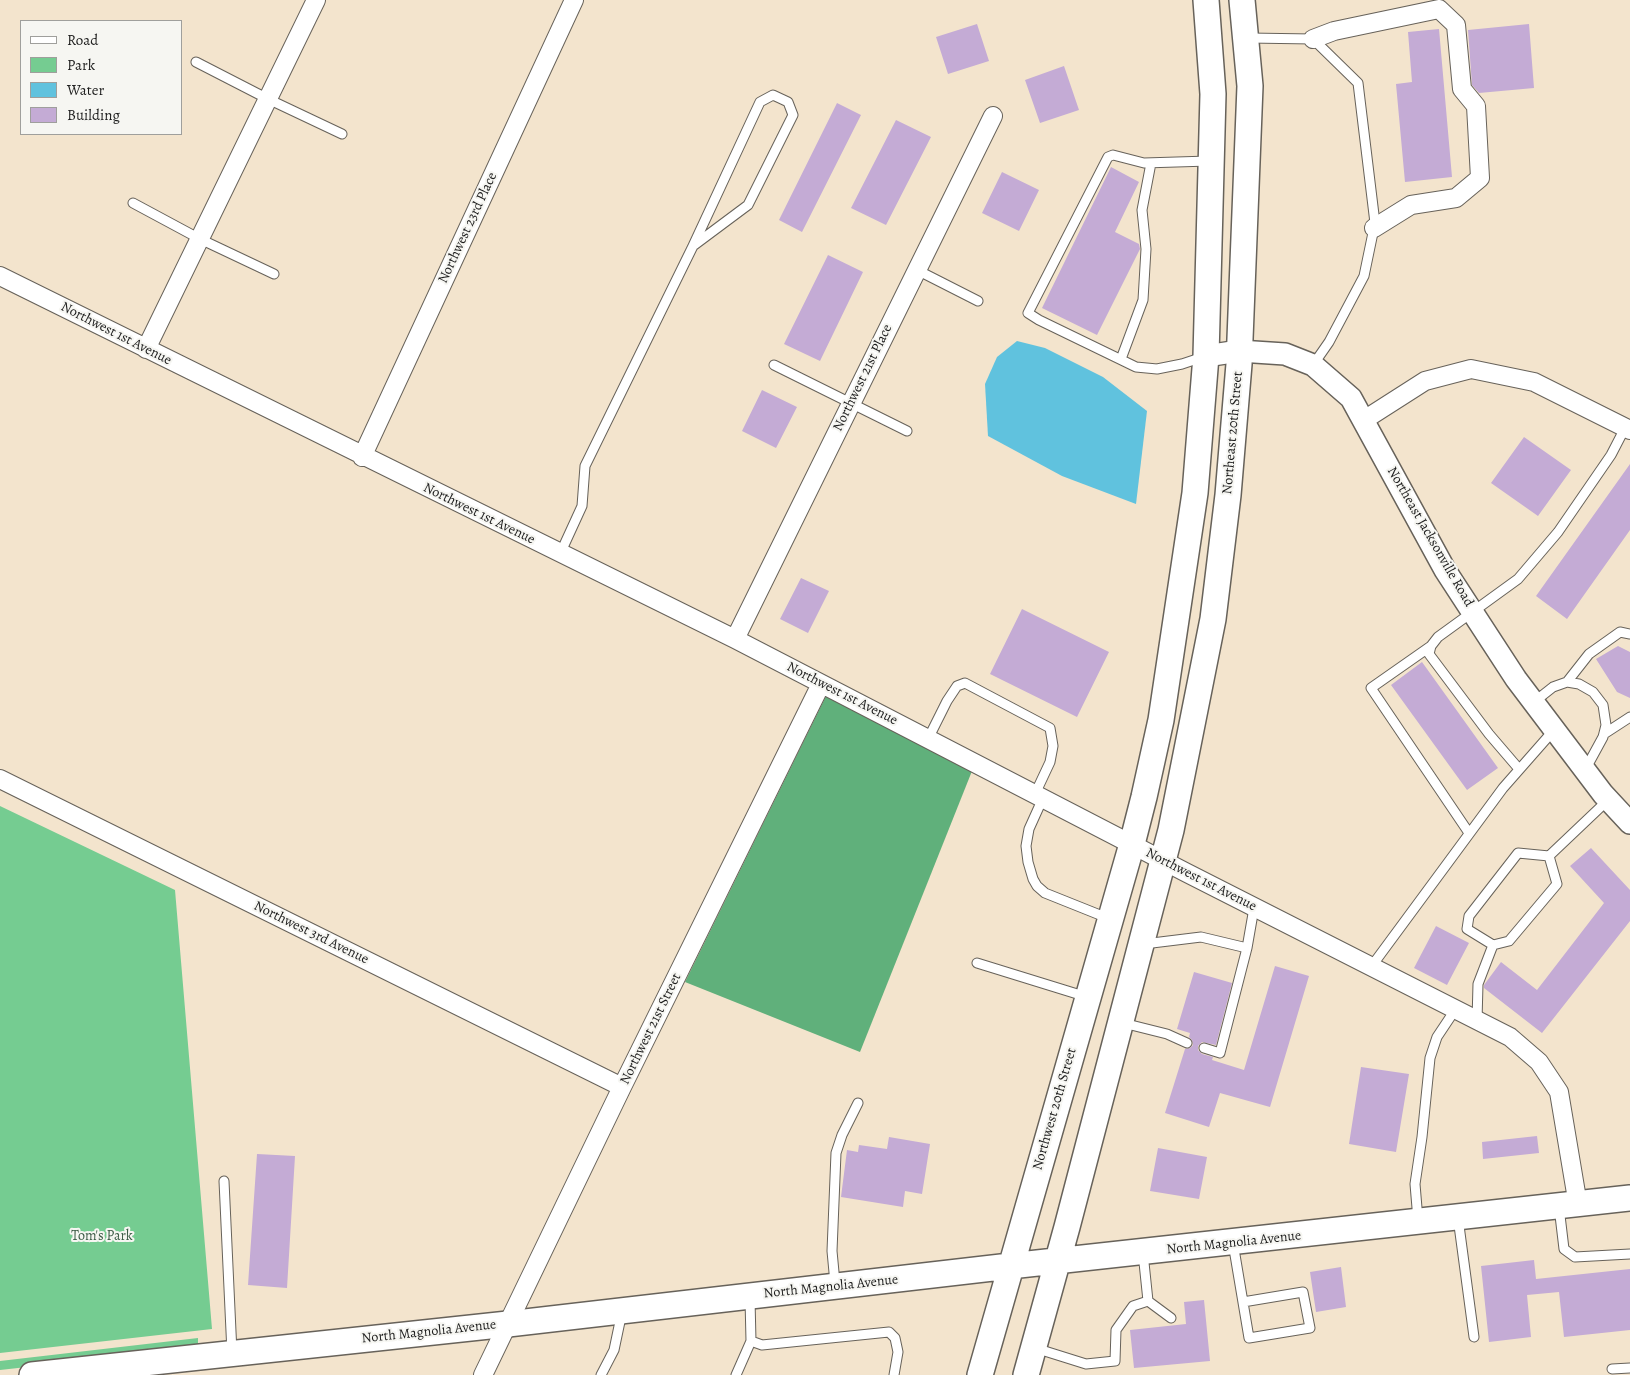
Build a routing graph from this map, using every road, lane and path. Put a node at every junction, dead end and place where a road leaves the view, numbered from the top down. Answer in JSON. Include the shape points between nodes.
{"nodes":[{"id":1,"x":316,"y":0,"type":"edge"},
{"id":2,"x":574,"y":0,"type":"edge"},
{"id":3,"x":1206,"y":0,"type":"edge"},
{"id":4,"x":1242,"y":0,"type":"edge"},
{"id":5,"x":1246,"y":38,"type":"junction"},
{"id":6,"x":1313,"y":39,"type":"junction"},
{"id":7,"x":196,"y":62,"type":"dead end"},
{"id":8,"x":268,"y":99,"type":"junction"},
{"id":9,"x":992,"y":116,"type":"dead end"},
{"id":10,"x":342,"y":134,"type":"dead end"},
{"id":11,"x":1212,"y":161,"type":"junction"},
{"id":12,"x":1151,"y":163,"type":"junction"},
{"id":13,"x":133,"y":203,"type":"dead end"},
{"id":14,"x":1374,"y":228,"type":"junction"},
{"id":15,"x":200,"y":239,"type":"junction"},
{"id":16,"x":693,"y":246,"type":"junction"},
{"id":17,"x":917,"y":270,"type":"junction"},
{"id":18,"x":274,"y":274,"type":"dead end"},
{"id":19,"x":0,"y":276,"type":"edge"},
{"id":20,"x":978,"y":300,"type":"dead end"},
{"id":21,"x":146,"y":349,"type":"junction"},
{"id":22,"x":1240,"y":351,"type":"junction"},
{"id":23,"x":1206,"y":356,"type":"junction"},
{"id":24,"x":1121,"y":360,"type":"junction"},
{"id":25,"x":774,"y":365,"type":"dead end"},
{"id":26,"x":1313,"y":365,"type":"junction"},
{"id":27,"x":851,"y":404,"type":"junction"},
{"id":28,"x":1364,"y":420,"type":"junction"},
{"id":29,"x":1627,"y":429,"type":"edge"},
{"id":30,"x":907,"y":431,"type":"dead end"},
{"id":31,"x":362,"y":457,"type":"junction"},
{"id":32,"x":560,"y":554,"type":"junction"},
{"id":33,"x":1472,"y":611,"type":"junction"},
{"id":34,"x":1630,"y":634,"type":"edge"},
{"id":35,"x":734,"y":639,"type":"junction"},
{"id":36,"x":1430,"y":646,"type":"junction"},
{"id":37,"x":1568,"y":682,"type":"junction"},
{"id":38,"x":821,"y":684,"type":"junction"},
{"id":39,"x":1533,"y":702,"type":"junction"},
{"id":40,"x":1630,"y":718,"type":"edge"},
{"id":41,"x":1554,"y":730,"type":"junction"},
{"id":42,"x":1604,"y":734,"type":"junction"},
{"id":43,"x":928,"y":739,"type":"junction"},
{"id":44,"x":1519,"y":769,"type":"junction"},
{"id":45,"x":1585,"y":770,"type":"junction"},
{"id":46,"x":0,"y":779,"type":"edge"},
{"id":47,"x":1039,"y":796,"type":"junction"},
{"id":48,"x":1608,"y":800,"type":"junction"},
{"id":49,"x":1630,"y":823,"type":"edge"},
{"id":50,"x":1470,"y":833,"type":"junction"},
{"id":51,"x":1132,"y":844,"type":"junction"},
{"id":52,"x":1549,"y":856,"type":"junction"},
{"id":53,"x":1162,"y":861,"type":"junction"},
{"id":54,"x":1254,"y":908,"type":"junction"},
{"id":55,"x":1110,"y":919,"type":"junction"},
{"id":56,"x":1140,"y":945,"type":"junction"},
{"id":57,"x":1493,"y":945,"type":"junction"},
{"id":58,"x":1247,"y":948,"type":"junction"},
{"id":59,"x":977,"y":962,"type":"dead end"},
{"id":60,"x":1371,"y":967,"type":"junction"},
{"id":61,"x":1088,"y":997,"type":"junction"},
{"id":62,"x":1455,"y":1010,"type":"junction"},
{"id":63,"x":1477,"y":1021,"type":"junction"},
{"id":64,"x":1120,"y":1022,"type":"junction"},
{"id":65,"x":1187,"y":1043,"type":"dead end"},
{"id":66,"x":1204,"y":1048,"type":"dead end"},
{"id":67,"x":622,"y":1087,"type":"junction"},
{"id":68,"x":858,"y":1103,"type":"dead end"},
{"id":69,"x":224,"y":1181,"type":"dead end"},
{"id":70,"x":1630,"y":1198,"type":"edge"},
{"id":71,"x":1569,"y":1206,"type":"junction"},
{"id":72,"x":1458,"y":1218,"type":"junction"},
{"id":73,"x":1418,"y":1222,"type":"junction"},
{"id":74,"x":1233,"y":1243,"type":"junction"},
{"id":75,"x":1143,"y":1253,"type":"junction"},
{"id":76,"x":1630,"y":1254,"type":"edge"},
{"id":77,"x":1058,"y":1262,"type":"junction"},
{"id":78,"x":1010,"y":1266,"type":"junction"},
{"id":79,"x":836,"y":1286,"type":"junction"},
{"id":80,"x":750,"y":1296,"type":"junction"},
{"id":81,"x":1148,"y":1301,"type":"junction"},
{"id":82,"x":1244,"y":1302,"type":"junction"},
{"id":83,"x":622,"y":1311,"type":"junction"},
{"id":84,"x":1170,"y":1318,"type":"dead end"},
{"id":85,"x":508,"y":1324,"type":"junction"},
{"id":86,"x":1474,"y":1337,"type":"dead end"},
{"id":87,"x":751,"y":1341,"type":"junction"},
{"id":88,"x":1034,"y":1348,"type":"junction"},
{"id":89,"x":232,"y":1353,"type":"junction"},
{"id":90,"x":1630,"y":1368,"type":"edge"},
{"id":91,"x":1612,"y":1369,"type":"dead end"},
{"id":92,"x":60,"y":1373,"type":"edge"},
{"id":93,"x":32,"y":1375,"type":"edge"},
{"id":94,"x":483,"y":1375,"type":"edge"},
{"id":95,"x":600,"y":1375,"type":"edge"},
{"id":96,"x":736,"y":1375,"type":"edge"},
{"id":97,"x":894,"y":1375,"type":"edge"},
{"id":98,"x":980,"y":1375,"type":"edge"},
{"id":99,"x":1026,"y":1375,"type":"edge"}],
"edges":[{"from":1,"to":8,"type":"street"},
{"from":2,"to":31,"type":"street","name":"Northwest 23rd Place"},
{"from":3,"to":11,"type":"main road","via":[[1213,94]]},
{"from":4,"to":5,"type":"main road","name":"Northeast 20th Street"},
{"from":5,"to":6,"type":"lane"},
{"from":5,"to":22,"type":"main road","name":"Northeast 20th Street","via":[[1250,86]]},
{"from":6,"to":14,"type":"lane","via":[[1358,83]]},
{"from":6,"to":14,"type":"street","via":[[1334,31],[1439,9],[1456,25],[1462,89],[1476,106],[1480,178],[1456,198],[1411,205]]},
{"from":7,"to":8,"type":"lane"},
{"from":8,"to":10,"type":"lane"},
{"from":8,"to":15,"type":"street"},
{"from":9,"to":17,"type":"street","name":"Northwest 21st Place"},
{"from":11,"to":12,"type":"lane"},
{"from":11,"to":23,"type":"main road"},
{"from":12,"to":24,"type":"lane","via":[[1142,210],[1146,249],[1143,300]]},
{"from":12,"to":24,"type":"lane","via":[[1113,155],[1108,157],[1028,313]]},
{"from":13,"to":15,"type":"lane"},
{"from":14,"to":26,"type":"lane","via":[[1364,276]]},
{"from":15,"to":18,"type":"lane"},
{"from":15,"to":21,"type":"street"},
{"from":16,"to":16,"type":"lane","via":[[760,102],[773,95],[788,102],[793,115],[748,205]]},
{"from":16,"to":32,"type":"lane","via":[[585,466],[582,506]]},
{"from":17,"to":20,"type":"lane"},
{"from":17,"to":27,"type":"street","name":"Northwest 21st Place"},
{"from":19,"to":21,"type":"street","name":"Northwest 1st Avenue"},
{"from":21,"to":31,"type":"street","name":"Northwest 1st Avenue"},
{"from":22,"to":23,"type":"street","name":"Northeast Jacksonville Road"},
{"from":22,"to":26,"type":"street","name":"Northeast Jacksonville Road","via":[[1285,354]]},
{"from":22,"to":53,"type":"main road","name":"Northeast 20th Street","via":[[1228,496],[1213,619]]},
{"from":23,"to":24,"type":"lane","via":[[1157,369],[1136,367]]},
{"from":23,"to":51,"type":"main road","via":[[1195,493],[1176,623],[1161,720]]},
{"from":25,"to":27,"type":"lane"},
{"from":26,"to":28,"type":"street","name":"Northeast Jacksonville Road","via":[[1351,398]]},
{"from":27,"to":30,"type":"lane"},
{"from":27,"to":35,"type":"street","name":"Northwest 21st Place"},
{"from":28,"to":29,"type":"street","via":[[1425,381],[1471,368],[1534,382]]},
{"from":28,"to":33,"type":"street","name":"Northeast Jacksonville Road","via":[[1445,570]]},
{"from":29,"to":33,"type":"lane","via":[[1558,532],[1518,579]]},
{"from":31,"to":32,"type":"street","name":"Northwest 1st Avenue"},
{"from":32,"to":35,"type":"street","name":"Northwest 1st Avenue"},
{"from":33,"to":36,"type":"lane"},
{"from":33,"to":39,"type":"street","name":"Northeast Jacksonville Road"},
{"from":34,"to":37,"type":"lane","via":[[1620,632],[1589,654]]},
{"from":35,"to":38,"type":"street","name":"Northwest 1st Avenue"},
{"from":36,"to":44,"type":"lane","via":[[1429,654]]},
{"from":36,"to":50,"type":"lane","via":[[1371,688]]},
{"from":37,"to":39,"type":"lane","via":[[1553,687]]},
{"from":37,"to":42,"type":"lane","via":[[1593,692],[1603,705]]},
{"from":38,"to":43,"type":"street","name":"Northwest 1st Avenue"},
{"from":38,"to":67,"type":"street","name":"Northwest 21st Street"},
{"from":39,"to":41,"type":"street","name":"Northeast Jacksonville Road"},
{"from":40,"to":42,"type":"lane"},
{"from":41,"to":44,"type":"lane"},
{"from":41,"to":45,"type":"street","name":"Northeast Jacksonville Road"},
{"from":42,"to":45,"type":"lane"},
{"from":43,"to":47,"type":"street","name":"Northwest 1st Avenue"},
{"from":43,"to":47,"type":"lane","via":[[957,686],[965,683],[1050,728],[1053,746]]},
{"from":44,"to":50,"type":"lane"},
{"from":45,"to":48,"type":"street","name":"Northeast Jacksonville Road"},
{"from":46,"to":67,"type":"street","name":"Northwest 3rd Avenue"},
{"from":47,"to":51,"type":"street","name":"Northwest 1st Avenue"},
{"from":47,"to":55,"type":"lane","via":[[1028,838],[1028,862],[1037,886],[1046,893]]},
{"from":48,"to":49,"type":"street","name":"Northeast Jacksonville Road"},
{"from":48,"to":52,"type":"lane"},
{"from":50,"to":60,"type":"lane"},
{"from":51,"to":53,"type":"street","name":"Northwest 1st Avenue"},
{"from":51,"to":55,"type":"main road","name":"Northwest 20th Street"},
{"from":52,"to":57,"type":"lane","via":[[1557,884],[1509,941]]},
{"from":52,"to":57,"type":"lane","via":[[1518,853],[1470,916],[1467,929]]},
{"from":53,"to":54,"type":"street","name":"Northwest 1st Avenue"},
{"from":53,"to":56,"type":"main road"},
{"from":54,"to":58,"type":"lane"},
{"from":54,"to":60,"type":"street","name":"Northwest 1st Avenue"},
{"from":55,"to":61,"type":"main road","name":"Northwest 20th Street"},
{"from":56,"to":58,"type":"lane","via":[[1201,937]]},
{"from":56,"to":64,"type":"main road"},
{"from":57,"to":63,"type":"lane","via":[[1478,984]]},
{"from":58,"to":66,"type":"lane","via":[[1220,1053]]},
{"from":59,"to":61,"type":"lane"},
{"from":60,"to":62,"type":"street","name":"Northwest 1st Avenue"},
{"from":61,"to":78,"type":"main road","name":"Northwest 20th Street"},
{"from":62,"to":63,"type":"street","name":"Northwest 1st Avenue"},
{"from":62,"to":73,"type":"lane","via":[[1437,1037],[1430,1058],[1415,1184]]},
{"from":63,"to":71,"type":"street","name":"Northwest 1st Avenue","via":[[1510,1038],[1539,1062],[1559,1092]]},
{"from":64,"to":65,"type":"lane"},
{"from":64,"to":77,"type":"main road"},
{"from":67,"to":85,"type":"street","name":"Northwest 21st Street"},
{"from":68,"to":79,"type":"lane","via":[[836,1153],[832,1251]]},
{"from":69,"to":89,"type":"lane"},
{"from":70,"to":71,"type":"main road","name":"North Magnolia Avenue"},
{"from":71,"to":72,"type":"main road","name":"North Magnolia Avenue"},
{"from":71,"to":76,"type":"lane","via":[[1564,1249],[1575,1256]]},
{"from":72,"to":73,"type":"main road","name":"North Magnolia Avenue"},
{"from":72,"to":86,"type":"lane"},
{"from":73,"to":74,"type":"main road","name":"North Magnolia Avenue"},
{"from":74,"to":75,"type":"main road","name":"North Magnolia Avenue"},
{"from":74,"to":82,"type":"lane"},
{"from":75,"to":77,"type":"main road","name":"North Magnolia Avenue"},
{"from":75,"to":81,"type":"lane"},
{"from":77,"to":78,"type":"main road","name":"North Magnolia Avenue"},
{"from":77,"to":88,"type":"main road"},
{"from":78,"to":79,"type":"main road","name":"North Magnolia Avenue"},
{"from":78,"to":98,"type":"main road","name":"Northwest 20th Street"},
{"from":79,"to":80,"type":"main road","name":"North Magnolia Avenue"},
{"from":80,"to":83,"type":"main road","name":"North Magnolia Avenue"},
{"from":80,"to":87,"type":"lane"},
{"from":81,"to":84,"type":"lane"},
{"from":81,"to":88,"type":"lane","via":[[1133,1306],[1116,1330],[1115,1361],[1086,1364]]},
{"from":82,"to":82,"type":"lane","via":[[1249,1338],[1310,1328],[1303,1292]]},
{"from":83,"to":85,"type":"main road","name":"North Magnolia Avenue"},
{"from":83,"to":95,"type":"lane","via":[[614,1350]]},
{"from":85,"to":89,"type":"main road","name":"North Magnolia Avenue"},
{"from":85,"to":94,"type":"street","name":"Northwest 21st Street"},
{"from":87,"to":96,"type":"lane"},
{"from":87,"to":97,"type":"lane","via":[[762,1346],[889,1332],[895,1338],[898,1352]]},
{"from":88,"to":99,"type":"main road"},
{"from":89,"to":92,"type":"main road","name":"North Magnolia Avenue"},
{"from":90,"to":91,"type":"lane"},
{"from":92,"to":93,"type":"main road","name":"North Magnolia Avenue"}]}
